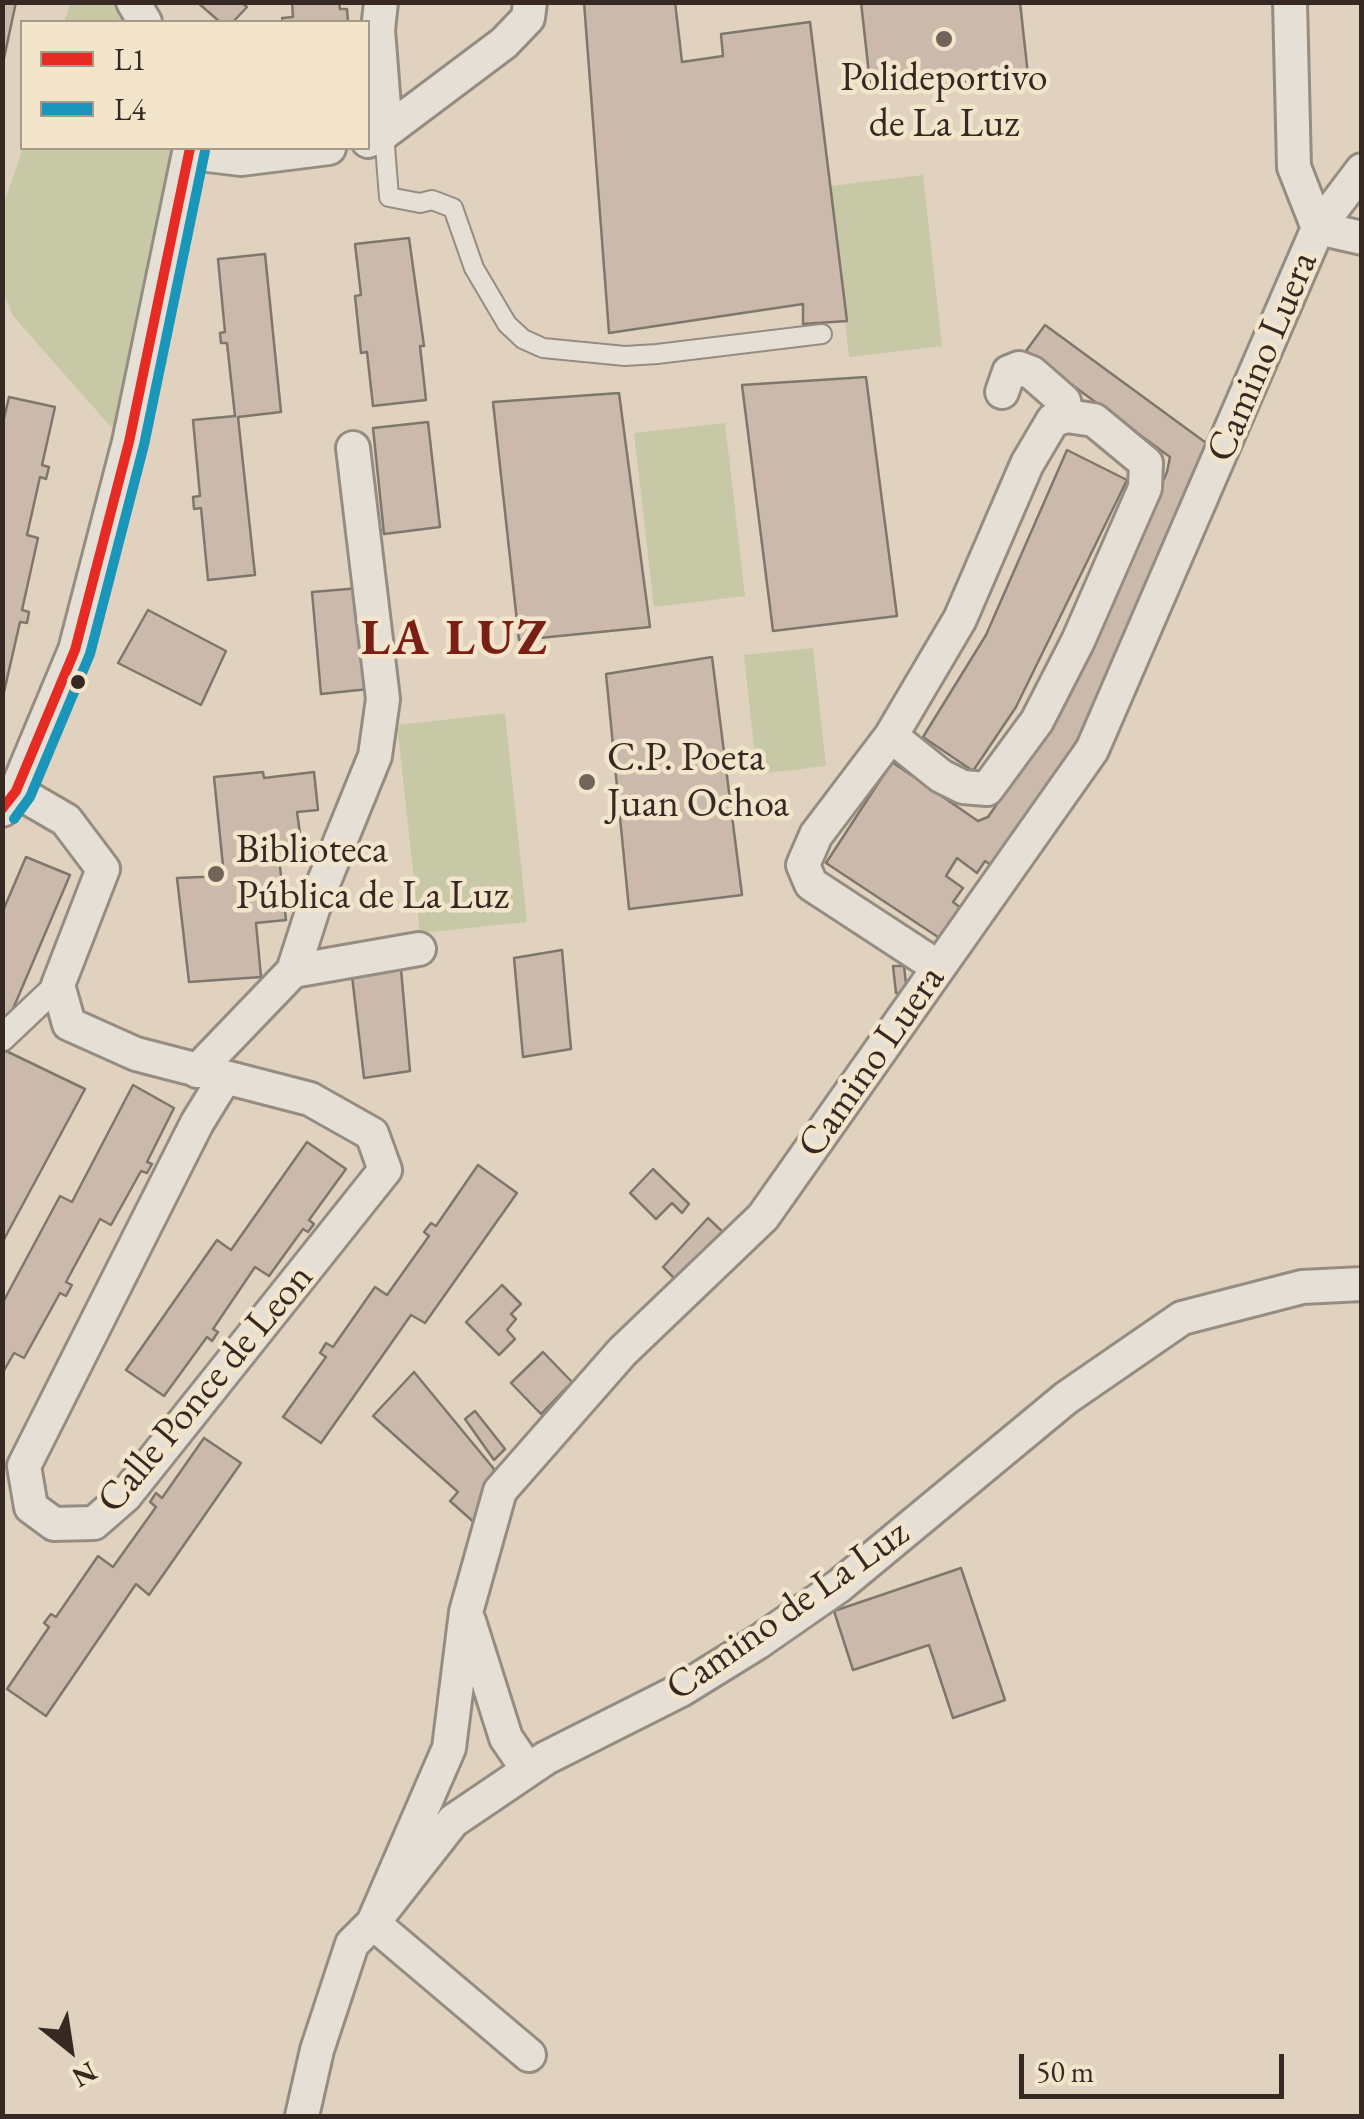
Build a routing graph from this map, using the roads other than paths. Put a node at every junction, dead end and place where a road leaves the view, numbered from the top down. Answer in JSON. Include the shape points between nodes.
{"nodes":[{"id":1,"x":380,"y":2,"type":"edge"},
{"id":2,"x":530,"y":2,"type":"edge"},
{"id":3,"x":1290,"y":2,"type":"edge"},
{"id":4,"x":376,"y":137,"type":"edge"},
{"id":5,"x":191,"y":150,"type":"edge"},
{"id":6,"x":313,"y":150,"type":"edge"},
{"id":7,"x":1362,"y":170,"type":"edge"},
{"id":8,"x":1318,"y":228,"type":"junction"},
{"id":9,"x":1362,"y":238,"type":"edge"},
{"id":10,"x":822,"y":334,"type":"dead end"},
{"id":11,"x":1002,"y":392,"type":"dead end"},
{"id":12,"x":1067,"y":416,"type":"junction"},
{"id":13,"x":354,"y":448,"type":"dead end"},
{"id":14,"x":891,"y":736,"type":"junction"},
{"id":15,"x":9,"y":801,"type":"edge"},
{"id":16,"x":419,"y":948,"type":"dead end"},
{"id":17,"x":938,"y":966,"type":"junction"},
{"id":18,"x":293,"y":971,"type":"junction"},
{"id":19,"x":58,"y":985,"type":"junction"},
{"id":20,"x":2,"y":1038,"type":"edge"},
{"id":21,"x":210,"y":1074,"type":"junction"},
{"id":22,"x":1362,"y":1284,"type":"edge"},
{"id":23,"x":466,"y":1612,"type":"junction"},
{"id":24,"x":528,"y":1770,"type":"junction"},
{"id":25,"x":373,"y":1923,"type":"junction"},
{"id":26,"x":529,"y":2055,"type":"dead end"},
{"id":27,"x":302,"y":2116,"type":"edge"}],
"edges":[{"from":1,"to":4,"type":"street","via":[[386,118]]},
{"from":2,"to":4,"type":"street","via":[[528,18],[504,42]]},
{"from":3,"to":8,"type":"street","via":[[1294,167]]},
{"from":4,"to":10,"type":"lane","via":[[388,197],[453,208],[474,268],[507,324],[543,348],[641,355]]},
{"from":5,"to":6,"type":"street","via":[[241,159]]},
{"from":5,"to":15,"type":"street","via":[[129,442],[75,650]]},
{"from":7,"to":8,"type":"street","name":"Camino Luera"},
{"from":8,"to":9,"type":"street"},
{"from":8,"to":17,"type":"street","name":"Camino Luera","via":[[1092,750]]},
{"from":11,"to":12,"type":"street","via":[[1009,372],[1032,373],[1064,401]]},
{"from":12,"to":14,"type":"street","via":[[1052,420],[1026,464],[960,618]]},
{"from":12,"to":14,"type":"street","via":[[1094,420],[1146,462],[1145,488],[1037,721],[987,789],[940,776]]},
{"from":13,"to":18,"type":"street","via":[[383,699],[374,756]]},
{"from":14,"to":17,"type":"street","via":[[816,834],[803,865],[811,884]]},
{"from":15,"to":19,"type":"street","via":[[66,820],[103,869]]},
{"from":16,"to":18,"type":"street"},
{"from":17,"to":23,"type":"street","name":"Camino Luera","via":[[763,1217],[622,1352],[500,1492]]},
{"from":18,"to":21,"type":"street"},
{"from":19,"to":20,"type":"street"},
{"from":19,"to":21,"type":"street","name":"Calle Ponce de Leon","via":[[70,1024],[136,1054]]},
{"from":21,"to":21,"type":"street","name":"Calle Ponce de Leon","via":[[197,1123],[24,1466],[31,1507],[54,1524],[94,1523],[125,1496],[385,1170],[372,1134],[310,1099]]},
{"from":22,"to":24,"type":"street","name":"Camino de La Luz","via":[[1302,1287],[1182,1318],[1066,1398],[774,1632],[681,1690]]},
{"from":23,"to":24,"type":"street","via":[[506,1738]]},
{"from":23,"to":25,"type":"street","name":"Camino Luera","via":[[449,1748]]},
{"from":24,"to":25,"type":"street","name":"Camino de La Luz","via":[[453,1821]]},
{"from":25,"to":26,"type":"street"},
{"from":25,"to":27,"type":"street","name":"Camino de La Luz","via":[[352,1944]]}]}
